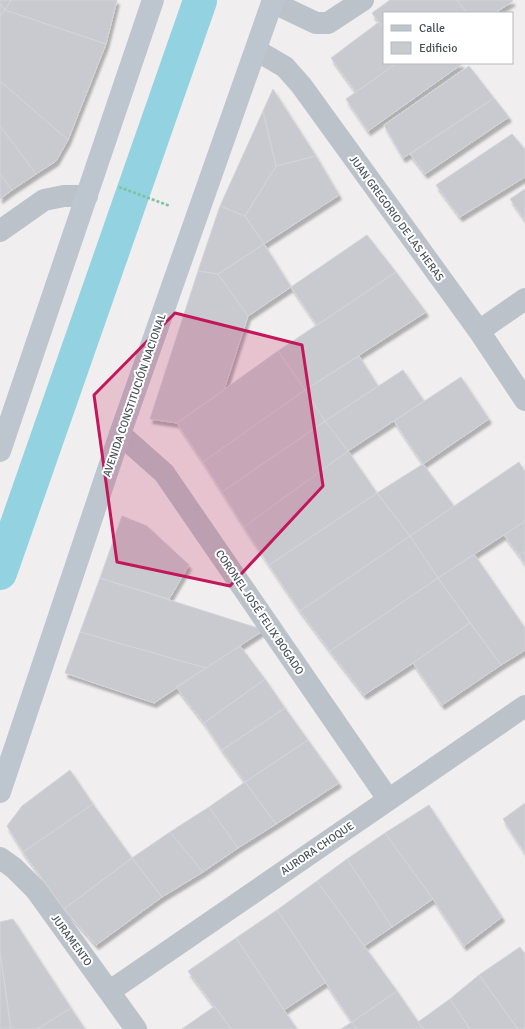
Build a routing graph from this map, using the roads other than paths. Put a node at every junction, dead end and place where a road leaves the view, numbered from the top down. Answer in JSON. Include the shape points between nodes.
{"nodes":[{"id":1,"x":153,"y":0,"type":"edge"},
{"id":2,"x":362,"y":0,"type":"edge"},
{"id":3,"x":273,"y":1,"type":"edge"},
{"id":4,"x":256,"y":50,"type":"junction"},
{"id":5,"x":87,"y":196,"type":"junction"},
{"id":6,"x":0,"y":231,"type":"edge"},
{"id":7,"x":525,"y":299,"type":"edge"},
{"id":8,"x":479,"y":331,"type":"junction"},
{"id":9,"x":525,"y":400,"type":"edge"},
{"id":10,"x":120,"y":434,"type":"junction"},
{"id":11,"x":0,"y":451,"type":"edge"},
{"id":12,"x":525,"y":706,"type":"edge"},
{"id":13,"x":0,"y":792,"type":"edge"},
{"id":14,"x":388,"y":799,"type":"junction"},
{"id":15,"x":0,"y":858,"type":"edge"},
{"id":16,"x":110,"y":991,"type":"junction"},
{"id":17,"x":136,"y":1029,"type":"edge"}],
"edges":[{"from":1,"to":5,"type":"main road"},
{"from":2,"to":3,"type":"street","via":[[328,24],[316,23]]},
{"from":3,"to":4,"type":"main road","name":"AVENIDA CONSTITUCIÓN NACIONAL"},
{"from":4,"to":8,"type":"street","name":"JUAN GREGORIO DE LAS HERAS","via":[[285,68],[301,85]]},
{"from":4,"to":10,"type":"main road","name":"AVENIDA CONSTITUCIÓN NACIONAL"},
{"from":5,"to":6,"type":"street","via":[[64,196],[44,200]]},
{"from":5,"to":11,"type":"main road"},
{"from":7,"to":8,"type":"street"},
{"from":8,"to":9,"type":"street","name":"JUAN GREGORIO DE LAS HERAS"},
{"from":10,"to":13,"type":"main road","name":"AVENIDA CONSTITUCIÓN NACIONAL"},
{"from":10,"to":14,"type":"street","name":"CORONEL JOSÉ FELIX BOGADO","via":[[164,473]]},
{"from":12,"to":14,"type":"street","name":"AURORA CHOQUE"},
{"from":14,"to":16,"type":"street","name":"AURORA CHOQUE"},
{"from":15,"to":16,"type":"street","name":"JURAMENTO","via":[[36,890]]},
{"from":16,"to":17,"type":"street","name":"JURAMENTO"}]}
